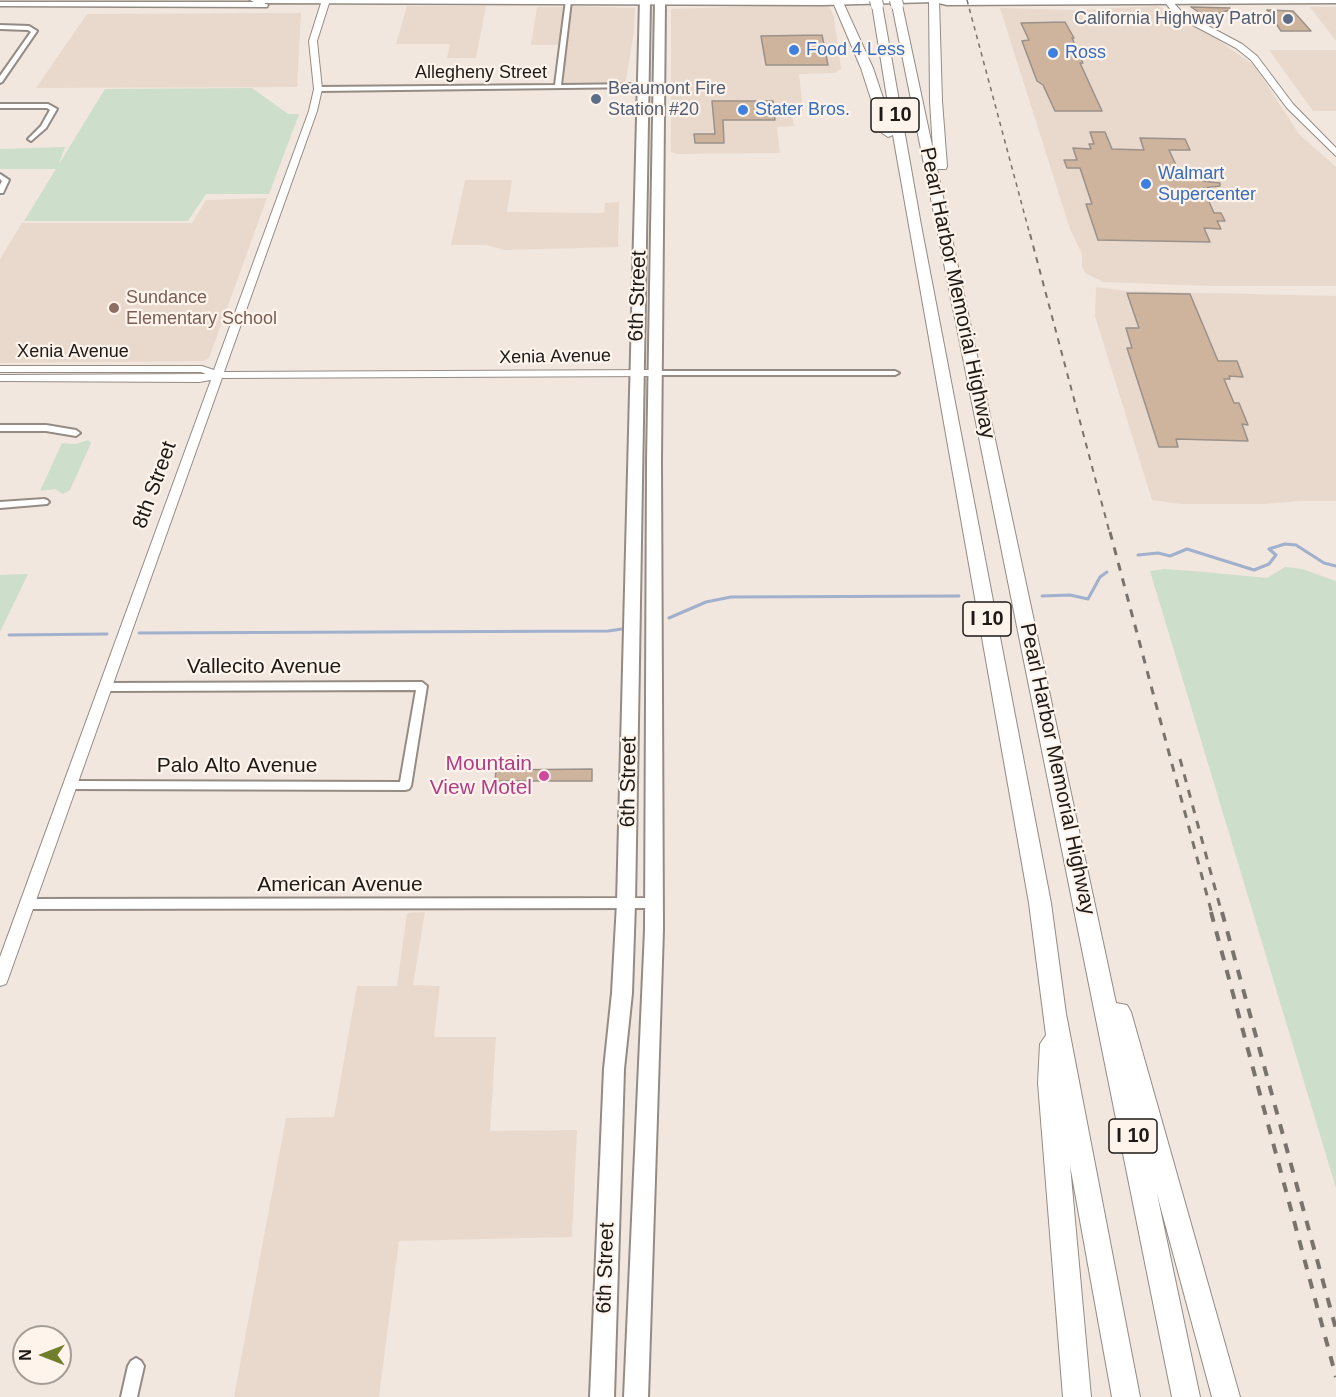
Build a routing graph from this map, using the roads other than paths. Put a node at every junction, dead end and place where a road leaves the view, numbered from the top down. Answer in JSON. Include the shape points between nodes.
{"nodes":[{"id":1,"x":254,"y":0,"type":"edge"},
{"id":2,"x":818,"y":0,"type":"edge"},
{"id":3,"x":836,"y":0,"type":"edge"},
{"id":4,"x":934,"y":0,"type":"edge"},
{"id":5,"x":325,"y":1,"type":"edge"},
{"id":6,"x":568,"y":1,"type":"edge"},
{"id":7,"x":644,"y":1,"type":"edge"},
{"id":8,"x":660,"y":1,"type":"edge"},
{"id":9,"x":701,"y":1,"type":"edge"},
{"id":10,"x":1172,"y":1,"type":"edge"},
{"id":11,"x":1316,"y":1,"type":"edge"},
{"id":12,"x":897,"y":2,"type":"edge"},
{"id":13,"x":1336,"y":2,"type":"edge"},
{"id":14,"x":877,"y":3,"type":"edge"},
{"id":15,"x":0,"y":4,"type":"edge"},
{"id":16,"x":0,"y":27,"type":"edge"},
{"id":17,"x":644,"y":29,"type":"junction"},
{"id":18,"x":659,"y":46,"type":"junction"},
{"id":19,"x":0,"y":81,"type":"edge"},
{"id":20,"x":1272,"y":82,"type":"junction"},
{"id":21,"x":643,"y":86,"type":"junction"},
{"id":22,"x":558,"y":87,"type":"junction"},
{"id":23,"x":318,"y":88,"type":"junction"},
{"id":24,"x":0,"y":106,"type":"edge"},
{"id":25,"x":1301,"y":107,"type":"junction"},
{"id":26,"x":1310,"y":128,"type":"junction"},
{"id":27,"x":31,"y":139,"type":"dead end"},
{"id":28,"x":1336,"y":144,"type":"edge"},
{"id":29,"x":1336,"y":153,"type":"edge"},
{"id":30,"x":3,"y":178,"type":"edge"},
{"id":31,"x":0,"y":191,"type":"edge"},
{"id":32,"x":942,"y":223,"type":"junction"},
{"id":33,"x":914,"y":225,"type":"junction"},
{"id":34,"x":0,"y":369,"type":"edge"},
{"id":35,"x":635,"y":373,"type":"junction"},
{"id":36,"x":657,"y":373,"type":"junction"},
{"id":37,"x":895,"y":373,"type":"dead end"},
{"id":38,"x":217,"y":375,"type":"junction"},
{"id":39,"x":0,"y":378,"type":"edge"},
{"id":40,"x":0,"y":428,"type":"edge"},
{"id":41,"x":76,"y":433,"type":"dead end"},
{"id":42,"x":45,"y":502,"type":"dead end"},
{"id":43,"x":0,"y":505,"type":"edge"},
{"id":44,"x":105,"y":687,"type":"junction"},
{"id":45,"x":631,"y":688,"type":"junction"},
{"id":46,"x":654,"y":688,"type":"junction"},
{"id":47,"x":70,"y":785,"type":"junction"},
{"id":48,"x":405,"y":786,"type":"joint"},
{"id":49,"x":1079,"y":875,"type":"junction"},
{"id":50,"x":626,"y":903,"type":"junction"},
{"id":51,"x":654,"y":903,"type":"junction"},
{"id":52,"x":27,"y":904,"type":"junction"},
{"id":53,"x":0,"y":979,"type":"edge"},
{"id":54,"x":1054,"y":1014,"type":"junction"},
{"id":55,"x":136,"y":1366,"type":"dead end"},
{"id":56,"x":129,"y":1397,"type":"edge"},
{"id":57,"x":602,"y":1397,"type":"edge"},
{"id":58,"x":636,"y":1397,"type":"edge"},
{"id":59,"x":1077,"y":1397,"type":"edge"},
{"id":60,"x":1126,"y":1397,"type":"edge"},
{"id":61,"x":1186,"y":1397,"type":"edge"},
{"id":62,"x":1226,"y":1397,"type":"edge"}],
"edges":[{"from":1,"to":5,"type":"main road"},
{"from":2,"to":3,"type":"main road"},
{"from":2,"to":9,"type":"main road"},
{"from":3,"to":4,"type":"main road"},
{"from":3,"to":33,"type":"highway","via":[[874,88]]},
{"from":4,"to":10,"type":"main road"},
{"from":4,"to":32,"type":"highway"},
{"from":5,"to":6,"type":"main road"},
{"from":5,"to":15,"type":"main road","via":[[310,5]]},
{"from":5,"to":23,"type":"street","name":"8th Street","via":[[313,41]]},
{"from":6,"to":7,"type":"main road"},
{"from":6,"to":22,"type":"street"},
{"from":7,"to":8,"type":"main road"},
{"from":7,"to":17,"type":"main road","name":"6th Street"},
{"from":8,"to":9,"type":"main road"},
{"from":8,"to":18,"type":"main road","name":"6th Street"},
{"from":10,"to":11,"type":"main road"},
{"from":10,"to":20,"type":"street","via":[[1179,14],[1247,52]]},
{"from":10,"to":25,"type":"street","via":[[1262,56]]},
{"from":11,"to":13,"type":"main road"},
{"from":12,"to":32,"type":"highway","name":"Pearl Harbor Memorial Highway","number":"I 10"},
{"from":14,"to":33,"type":"highway","name":"Pearl Harbor Memorial Highway","number":"I 10"},
{"from":16,"to":19,"type":"street","via":[[34,31]]},
{"from":17,"to":18,"type":"main road","via":[[650,33],[650,45]]},
{"from":17,"to":21,"type":"main road","name":"6th Street"},
{"from":18,"to":36,"type":"main road","name":"6th Street"},
{"from":20,"to":25,"type":"street","via":[[1294,106]]},
{"from":20,"to":26,"type":"street"},
{"from":21,"to":22,"type":"street","name":"Allegheny Street"},
{"from":21,"to":35,"type":"main road","name":"6th Street"},
{"from":22,"to":23,"type":"street","name":"Allegheny Street"},
{"from":23,"to":38,"type":"street","name":"8th Street"},
{"from":24,"to":27,"type":"street","via":[[54,109],[44,127]]},
{"from":25,"to":28,"type":"street"},
{"from":26,"to":28,"type":"street"},
{"from":26,"to":29,"type":"street"},
{"from":30,"to":31,"type":"street"},
{"from":32,"to":49,"type":"highway","name":"Pearl Harbor Memorial Highway","number":"I 10"},
{"from":33,"to":54,"type":"highway","name":"Pearl Harbor Memorial Highway","number":"I 10","via":[[1040,903]]},
{"from":34,"to":38,"type":"street","name":"Xenia Avenue","via":[[202,369]]},
{"from":35,"to":36,"type":"street","name":"Xenia Avenue"},
{"from":35,"to":38,"type":"street","name":"Xenia Avenue"},
{"from":35,"to":45,"type":"main road","name":"6th Street"},
{"from":36,"to":37,"type":"street","name":"Xenia Avenue"},
{"from":36,"to":46,"type":"main road","name":"6th Street"},
{"from":38,"to":39,"type":"street","name":"Xenia Avenue","via":[[199,379]]},
{"from":38,"to":44,"type":"street","name":"8th Street"},
{"from":40,"to":41,"type":"street","via":[[46,428]]},
{"from":42,"to":43,"type":"street"},
{"from":44,"to":47,"type":"street","name":"8th Street"},
{"from":44,"to":48,"type":"street","name":"Vallecito Avenue","via":[[422,686]]},
{"from":45,"to":46,"type":"main road"},
{"from":45,"to":50,"type":"main road","name":"6th Street"},
{"from":46,"to":51,"type":"main road","name":"6th Street"},
{"from":47,"to":48,"type":"street","name":"Palo Alto Avenue"},
{"from":47,"to":52,"type":"street","name":"8th Street"},
{"from":49,"to":61,"type":"highway","name":"Pearl Harbor Memorial Highway","number":"I 10"},
{"from":49,"to":62,"type":"highway"},
{"from":50,"to":51,"type":"street","name":"American Avenue"},
{"from":50,"to":52,"type":"street","name":"American Avenue"},
{"from":50,"to":57,"type":"main road","name":"6th Street","via":[[614,1069]]},
{"from":51,"to":58,"type":"main road","name":"6th Street"},
{"from":52,"to":53,"type":"street","name":"8th Street"},
{"from":54,"to":59,"type":"highway","via":[[1050,1083]]},
{"from":54,"to":60,"type":"highway","name":"Pearl Harbor Memorial Highway","number":"I 10"},
{"from":55,"to":56,"type":"street"}]}
